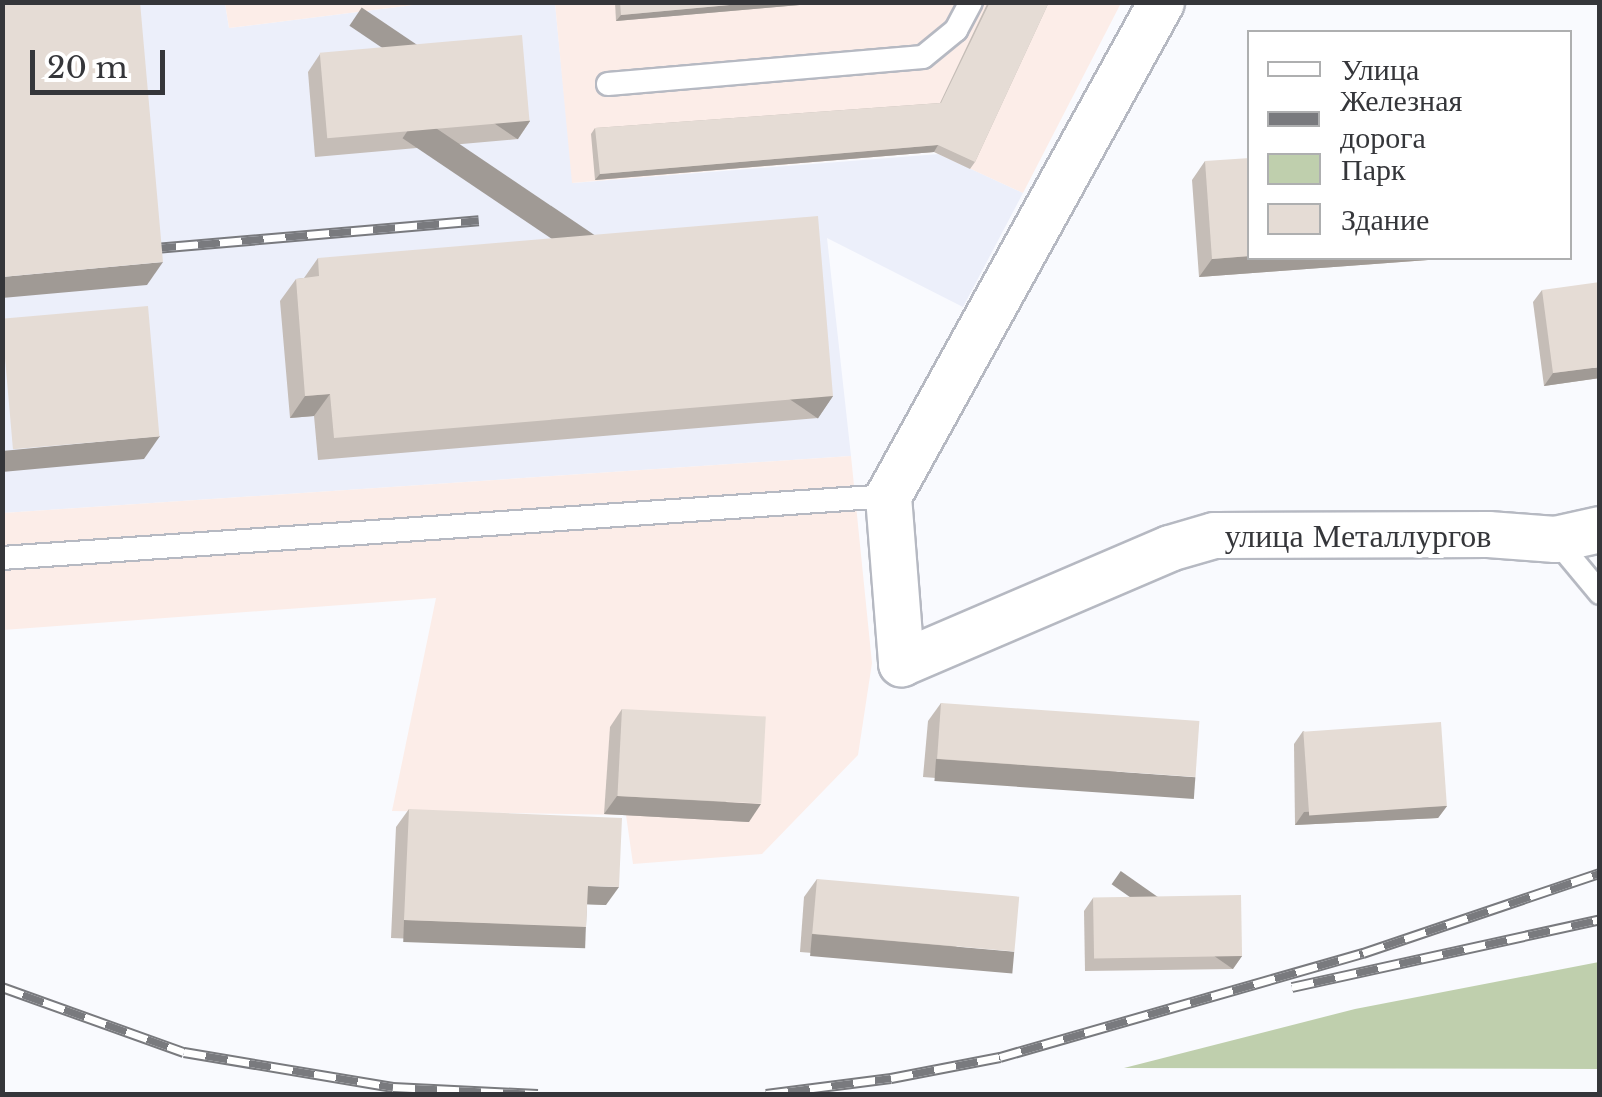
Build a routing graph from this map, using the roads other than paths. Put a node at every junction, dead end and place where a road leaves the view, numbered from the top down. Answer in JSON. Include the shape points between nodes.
{"nodes":[{"id":1,"x":970,"y":2,"type":"edge"},
{"id":2,"x":1161,"y":2,"type":"edge"},
{"id":3,"x":608,"y":84,"type":"dead end"},
{"id":4,"x":888,"y":496,"type":"junction"},
{"id":5,"x":1600,"y":529,"type":"edge"},
{"id":6,"x":1555,"y":539,"type":"junction"},
{"id":7,"x":2,"y":558,"type":"edge"},
{"id":8,"x":1600,"y":593,"type":"edge"}],
"edges":[{"from":1,"to":3,"type":"lane","via":[[956,30],[922,57]]},
{"from":2,"to":4,"type":"street"},
{"from":4,"to":6,"type":"street","name":"улица Металлургов","via":[[901,662],[1214,535]]},
{"from":4,"to":7,"type":"lane"},
{"from":5,"to":6,"type":"street","name":"улица Металлургов"},
{"from":6,"to":8,"type":"lane"}]}
